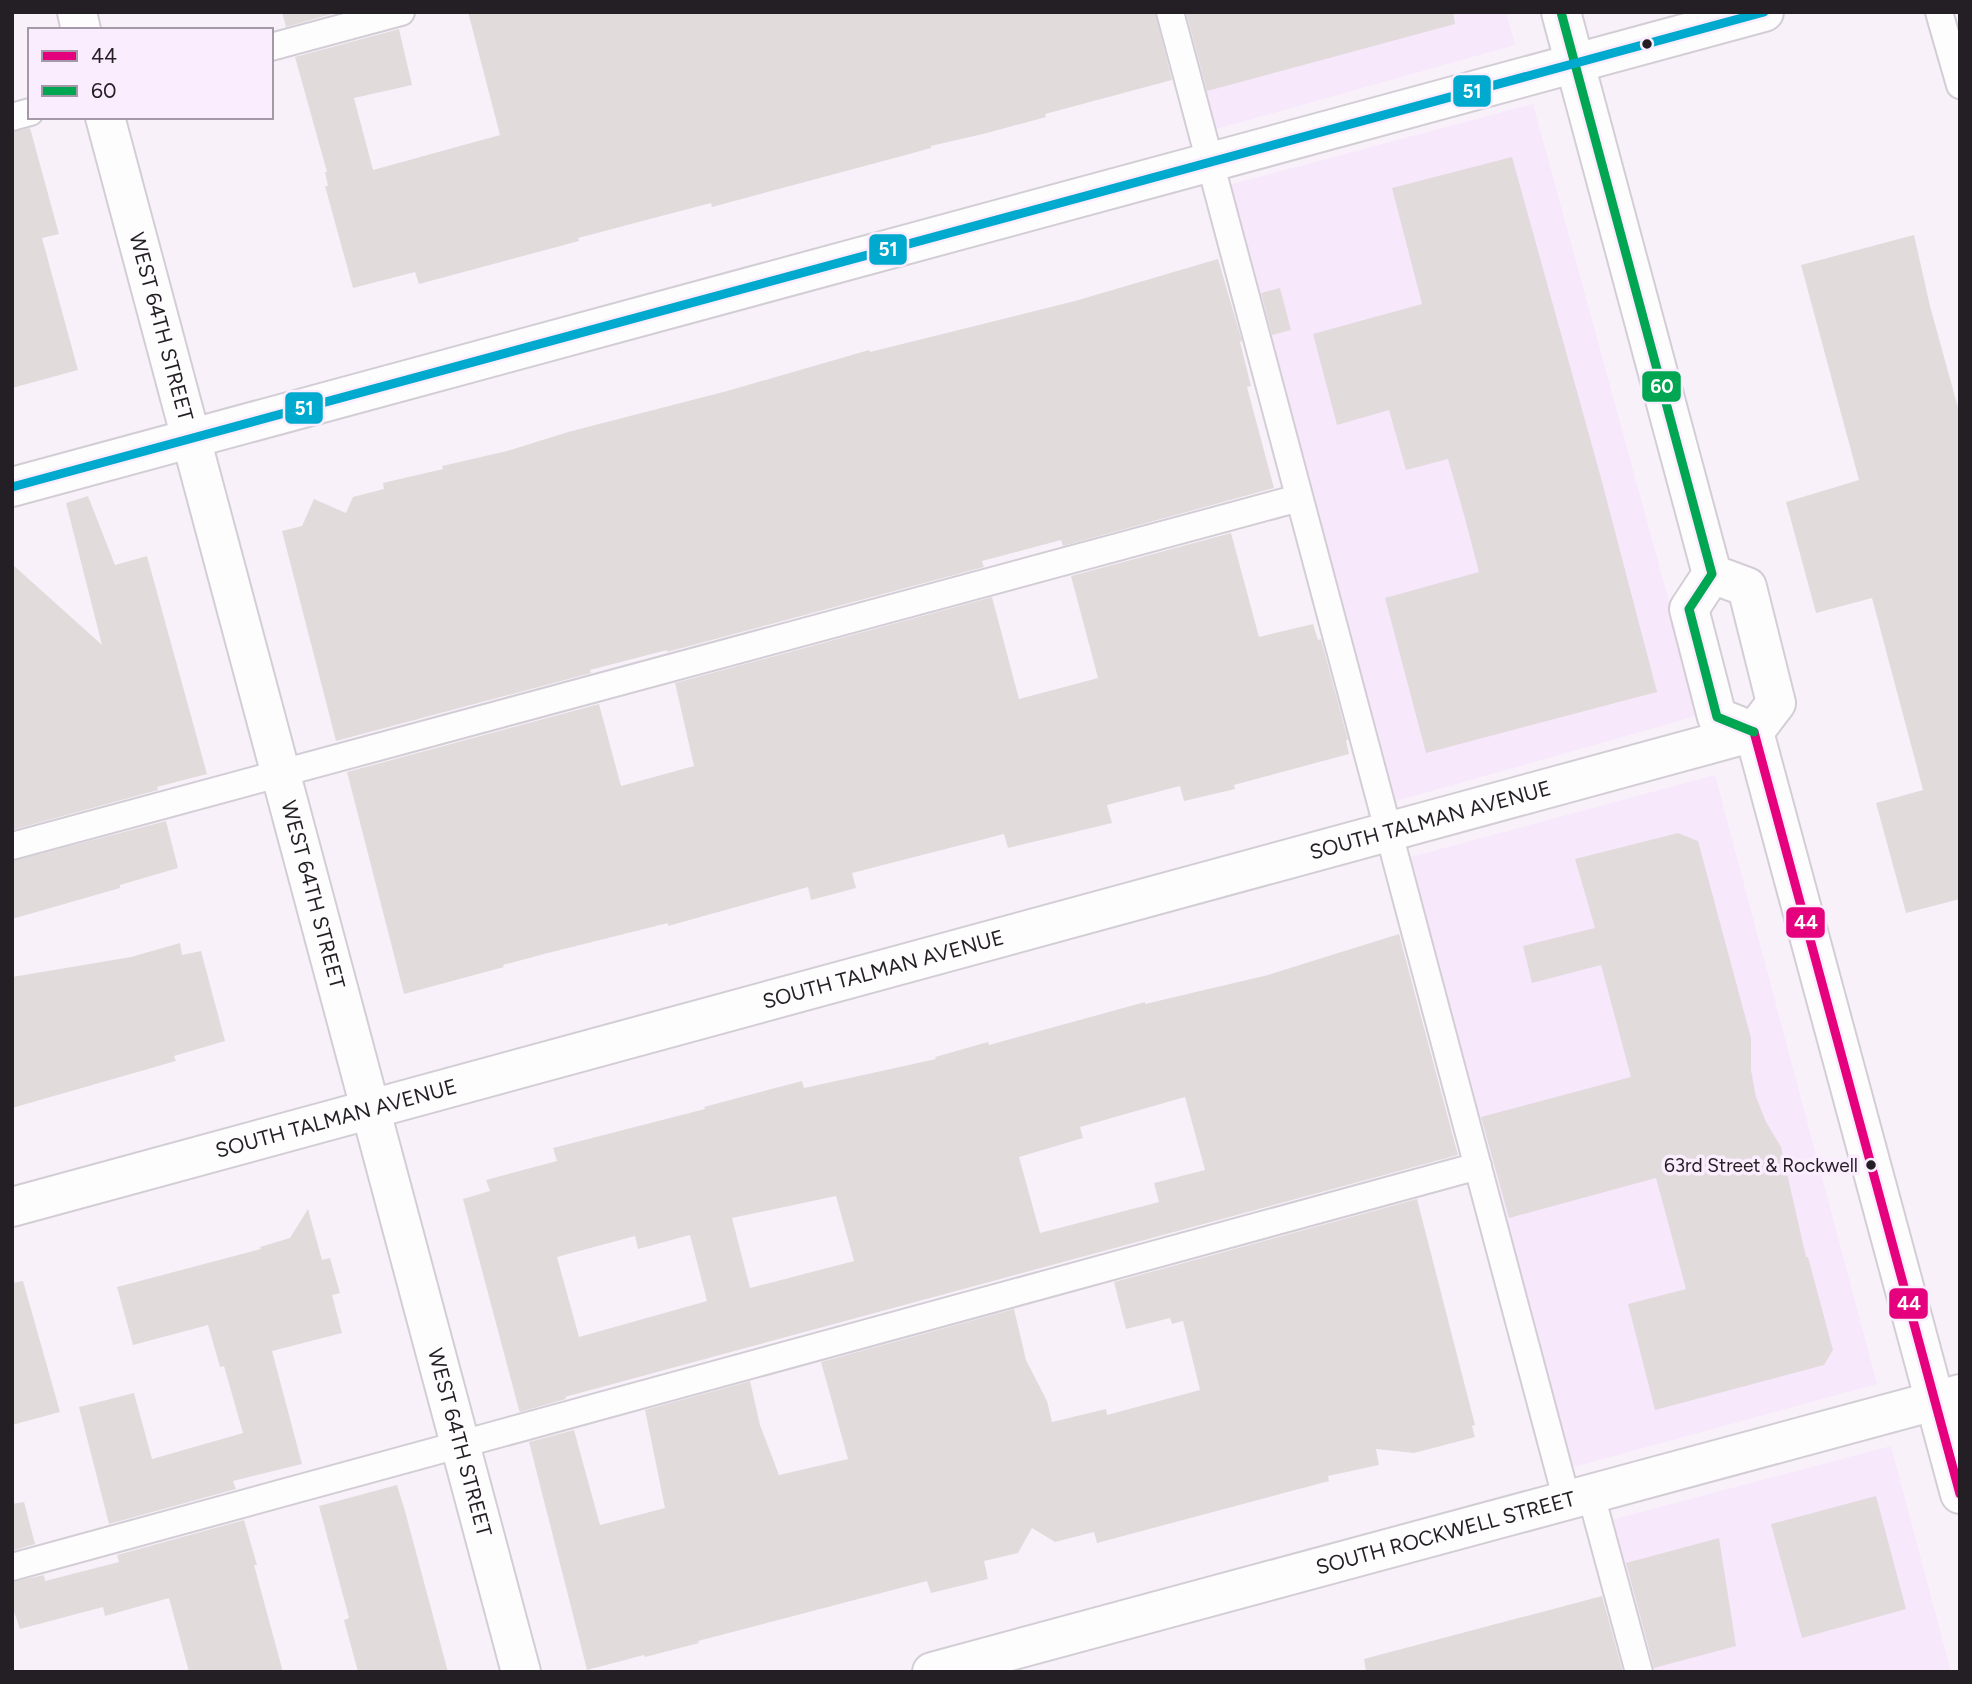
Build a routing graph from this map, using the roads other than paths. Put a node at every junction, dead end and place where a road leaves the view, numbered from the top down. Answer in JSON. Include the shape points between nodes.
{"nodes":[{"id":1,"x":401,"y":12,"type":"edge"},
{"id":2,"x":1170,"y":12,"type":"edge"},
{"id":3,"x":1560,"y":12,"type":"edge"},
{"id":4,"x":1764,"y":12,"type":"edge"},
{"id":5,"x":1939,"y":12,"type":"edge"},
{"id":6,"x":273,"y":46,"type":"edge"},
{"id":7,"x":1574,"y":64,"type":"junction"},
{"id":8,"x":1960,"y":85,"type":"edge"},
{"id":9,"x":105,"y":119,"type":"edge"},
{"id":10,"x":1209,"y":163,"type":"junction"},
{"id":11,"x":191,"y":439,"type":"junction"},
{"id":12,"x":12,"y":487,"type":"edge"},
{"id":13,"x":1299,"y":498,"type":"junction"},
{"id":14,"x":1712,"y":574,"type":"junction"},
{"id":15,"x":1754,"y":733,"type":"junction"},
{"id":16,"x":280,"y":774,"type":"junction"},
{"id":17,"x":1389,"y":832,"type":"junction"},
{"id":18,"x":12,"y":846,"type":"edge"},
{"id":19,"x":370,"y":1110,"type":"junction"},
{"id":20,"x":1478,"y":1166,"type":"junction"},
{"id":21,"x":12,"y":1207,"type":"edge"},
{"id":22,"x":1947,"y":1398,"type":"edge"},
{"id":23,"x":459,"y":1445,"type":"junction"},
{"id":24,"x":1960,"y":1494,"type":"edge"},
{"id":25,"x":1579,"y":1498,"type":"junction"},
{"id":26,"x":12,"y":1567,"type":"edge"},
{"id":27,"x":521,"y":1672,"type":"edge"},
{"id":28,"x":932,"y":1672,"type":"edge"},
{"id":29,"x":1639,"y":1672,"type":"edge"}],
"edges":[{"from":1,"to":6,"type":"lane"},
{"from":2,"to":10,"type":"lane"},
{"from":3,"to":7,"type":"street"},
{"from":4,"to":7,"type":"street"},
{"from":5,"to":8,"type":"lane"},
{"from":7,"to":10,"type":"street"},
{"from":7,"to":14,"type":"street"},
{"from":9,"to":11,"type":"street","name":"WEST 64TH STREET"},
{"from":10,"to":11,"type":"street"},
{"from":10,"to":13,"type":"lane"},
{"from":11,"to":12,"type":"street"},
{"from":11,"to":16,"type":"street","name":"WEST 64TH STREET"},
{"from":13,"to":16,"type":"lane"},
{"from":13,"to":17,"type":"lane"},
{"from":14,"to":15,"type":"street","via":[[1689,609],[1717,717]]},
{"from":14,"to":15,"type":"street","via":[[1747,587],[1776,703]]},
{"from":15,"to":17,"type":"street","name":"SOUTH TALMAN AVENUE"},
{"from":15,"to":22,"type":"street"},
{"from":16,"to":18,"type":"lane"},
{"from":16,"to":19,"type":"street","name":"WEST 64TH STREET"},
{"from":17,"to":19,"type":"street","name":"SOUTH TALMAN AVENUE"},
{"from":17,"to":20,"type":"lane"},
{"from":19,"to":21,"type":"street","name":"SOUTH TALMAN AVENUE"},
{"from":19,"to":23,"type":"street","name":"WEST 64TH STREET"},
{"from":20,"to":23,"type":"lane"},
{"from":20,"to":25,"type":"lane"},
{"from":22,"to":24,"type":"street"},
{"from":22,"to":25,"type":"street","name":"SOUTH ROCKWELL STREET"},
{"from":23,"to":26,"type":"lane"},
{"from":23,"to":27,"type":"street","name":"WEST 64TH STREET"},
{"from":25,"to":28,"type":"street","name":"SOUTH ROCKWELL STREET"},
{"from":25,"to":29,"type":"lane"}]}
